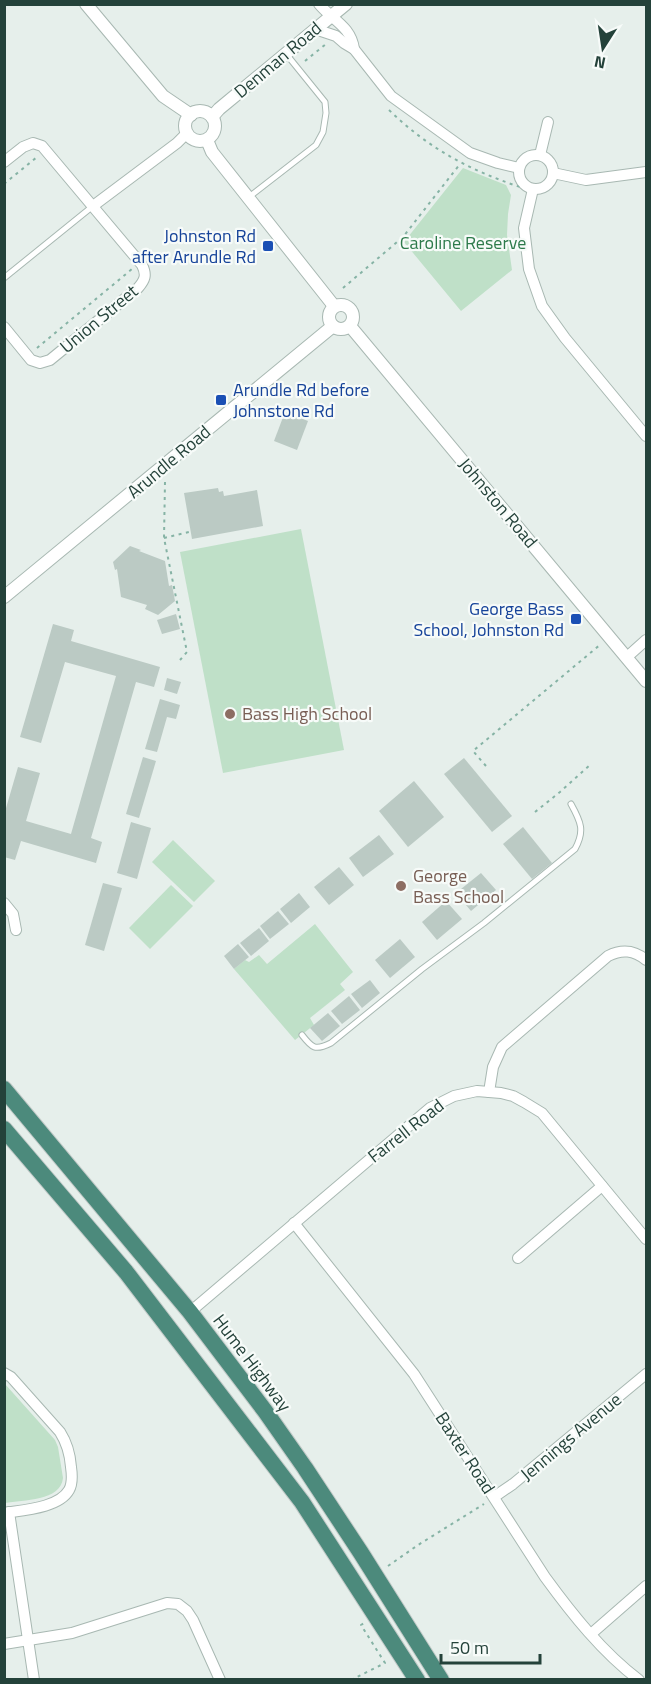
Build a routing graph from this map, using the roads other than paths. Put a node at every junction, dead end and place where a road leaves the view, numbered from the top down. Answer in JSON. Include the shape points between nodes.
{"nodes":[{"id":1,"x":86,"y":4,"type":"edge"},
{"id":2,"x":319,"y":4,"type":"edge"},
{"id":3,"x":346,"y":4,"type":"edge"},
{"id":4,"x":332,"y":16,"type":"junction"},
{"id":5,"x":315,"y":29,"type":"junction"},
{"id":6,"x":354,"y":49,"type":"junction"},
{"id":7,"x":287,"y":55,"type":"junction"},
{"id":8,"x":191,"y":115,"type":"junction"},
{"id":9,"x":212,"y":117,"type":"junction"},
{"id":10,"x":548,"y":122,"type":"dead end"},
{"id":11,"x":187,"y":133,"type":"junction"},
{"id":12,"x":207,"y":140,"type":"junction"},
{"id":13,"x":540,"y":155,"type":"junction"},
{"id":14,"x":4,"y":162,"type":"edge"},
{"id":15,"x":519,"y":168,"type":"junction"},
{"id":16,"x":646,"y":172,"type":"edge"},
{"id":17,"x":553,"y":173,"type":"junction"},
{"id":18,"x":533,"y":189,"type":"junction"},
{"id":19,"x":249,"y":198,"type":"junction"},
{"id":20,"x":93,"y":206,"type":"junction"},
{"id":21,"x":4,"y":278,"type":"edge"},
{"id":22,"x":334,"y":306,"type":"junction"},
{"id":23,"x":333,"y":326,"type":"junction"},
{"id":24,"x":350,"y":326,"type":"junction"},
{"id":25,"x":4,"y":327,"type":"edge"},
{"id":26,"x":646,"y":436,"type":"edge"},
{"id":27,"x":7,"y":590,"type":"edge"},
{"id":28,"x":646,"y":640,"type":"edge"},
{"id":29,"x":627,"y":657,"type":"junction"},
{"id":30,"x":646,"y":681,"type":"edge"},
{"id":31,"x":571,"y":804,"type":"dead end"},
{"id":32,"x":4,"y":903,"type":"edge"},
{"id":33,"x":16,"y":930,"type":"dead end"},
{"id":34,"x":646,"y":960,"type":"edge"},
{"id":35,"x":302,"y":1035,"type":"dead end"},
{"id":36,"x":4,"y":1089,"type":"edge"},
{"id":37,"x":489,"y":1092,"type":"junction"},
{"id":38,"x":4,"y":1129,"type":"edge"},
{"id":39,"x":602,"y":1186,"type":"junction"},
{"id":40,"x":294,"y":1223,"type":"junction"},
{"id":41,"x":646,"y":1239,"type":"edge"},
{"id":42,"x":518,"y":1258,"type":"dead end"},
{"id":43,"x":190,"y":1312,"type":"junction"},
{"id":44,"x":4,"y":1373,"type":"edge"},
{"id":45,"x":646,"y":1374,"type":"edge"},
{"id":46,"x":494,"y":1497,"type":"junction"},
{"id":47,"x":7,"y":1512,"type":"edge"},
{"id":48,"x":646,"y":1586,"type":"edge"},
{"id":49,"x":591,"y":1634,"type":"junction"},
{"id":50,"x":27,"y":1640,"type":"junction"},
{"id":51,"x":4,"y":1644,"type":"edge"},
{"id":52,"x":34,"y":1680,"type":"edge"},
{"id":53,"x":220,"y":1680,"type":"edge"},
{"id":54,"x":417,"y":1680,"type":"edge"},
{"id":55,"x":441,"y":1680,"type":"edge"},
{"id":56,"x":639,"y":1680,"type":"edge"}],
"edges":[{"from":1,"to":8,"type":"street","via":[[163,96]]},
{"from":2,"to":4,"type":"street"},
{"from":3,"to":4,"type":"street","name":"Denman Road"},
{"from":4,"to":5,"type":"street","name":"Denman Road"},
{"from":4,"to":6,"type":"street","via":[[353,39]]},
{"from":5,"to":6,"type":"street","via":[[336,36]]},
{"from":5,"to":7,"type":"street","name":"Denman Road"},
{"from":6,"to":15,"type":"street","via":[[391,96],[471,153]]},
{"from":7,"to":9,"type":"street","name":"Denman Road"},
{"from":7,"to":19,"type":"lane","via":[[325,102],[323,132],[316,145]]},
{"from":8,"to":9,"type":"street","via":[[200,111]]},
{"from":8,"to":11,"type":"street","via":[[186,123]]},
{"from":9,"to":12,"type":"street","via":[[214,132]]},
{"from":10,"to":13,"type":"street"},
{"from":11,"to":12,"type":"street","via":[[197,141]]},
{"from":11,"to":20,"type":"street"},
{"from":12,"to":19,"type":"street"},
{"from":13,"to":15,"type":"street","via":[[526,158]]},
{"from":13,"to":17,"type":"street","via":[[551,163]]},
{"from":14,"to":20,"type":"street","name":"Union Street","via":[[23,147],[33,143],[42,146]]},
{"from":15,"to":18,"type":"street","via":[[521,180]]},
{"from":16,"to":17,"type":"street","via":[[586,180]]},
{"from":17,"to":18,"type":"street","via":[[545,186]]},
{"from":18,"to":26,"type":"street","via":[[524,228],[529,269],[542,306]]},
{"from":19,"to":22,"type":"street"},
{"from":20,"to":21,"type":"lane"},
{"from":20,"to":25,"type":"street","name":"Union Street","via":[[140,262],[146,272],[144,281],[50,360],[32,360]]},
{"from":22,"to":23,"type":"street","via":[[329,314]]},
{"from":22,"to":24,"type":"street","via":[[343,304],[351,310]]},
{"from":23,"to":24,"type":"street"},
{"from":23,"to":27,"type":"street","name":"Arundle Road"},
{"from":24,"to":29,"type":"street","name":"Johnston Road"},
{"from":28,"to":29,"type":"street"},
{"from":29,"to":30,"type":"street","name":"Johnston Road"},
{"from":31,"to":35,"type":"lane","via":[[582,830],[575,849],[331,1043],[315,1048]]},
{"from":32,"to":33,"type":"street","via":[[13,914]]},
{"from":34,"to":37,"type":"street","via":[[628,951],[608,956],[502,1047],[493,1067]]},
{"from":36,"to":43,"type":"highway","name":"Hume Highway"},
{"from":37,"to":39,"type":"street","name":"Farrell Road","via":[[513,1096],[542,1113]]},
{"from":37,"to":40,"type":"street","name":"Farrell Road","via":[[454,1096],[430,1108]]},
{"from":38,"to":54,"type":"highway","via":[[126,1272],[302,1502]]},
{"from":39,"to":41,"type":"street","name":"Farrell Road"},
{"from":39,"to":42,"type":"street"},
{"from":40,"to":43,"type":"street","name":"Farrell Road"},
{"from":40,"to":46,"type":"street","name":"Baxter Road","via":[[414,1374]]},
{"from":43,"to":55,"type":"highway","name":"Hume Highway","via":[[305,1468]]},
{"from":44,"to":47,"type":"street","via":[[60,1432],[70,1453],[72,1472],[69,1490],[63,1498]]},
{"from":45,"to":46,"type":"street","name":"Jennings Avenue"},
{"from":46,"to":49,"type":"street","name":"Baxter Road","via":[[545,1577]]},
{"from":47,"to":50,"type":"street"},
{"from":48,"to":49,"type":"street"},
{"from":49,"to":56,"type":"street","name":"Baxter Road"},
{"from":50,"to":51,"type":"street"},
{"from":50,"to":52,"type":"street"},
{"from":50,"to":53,"type":"street","via":[[72,1633],[156,1606],[178,1604],[193,1620]]}]}
